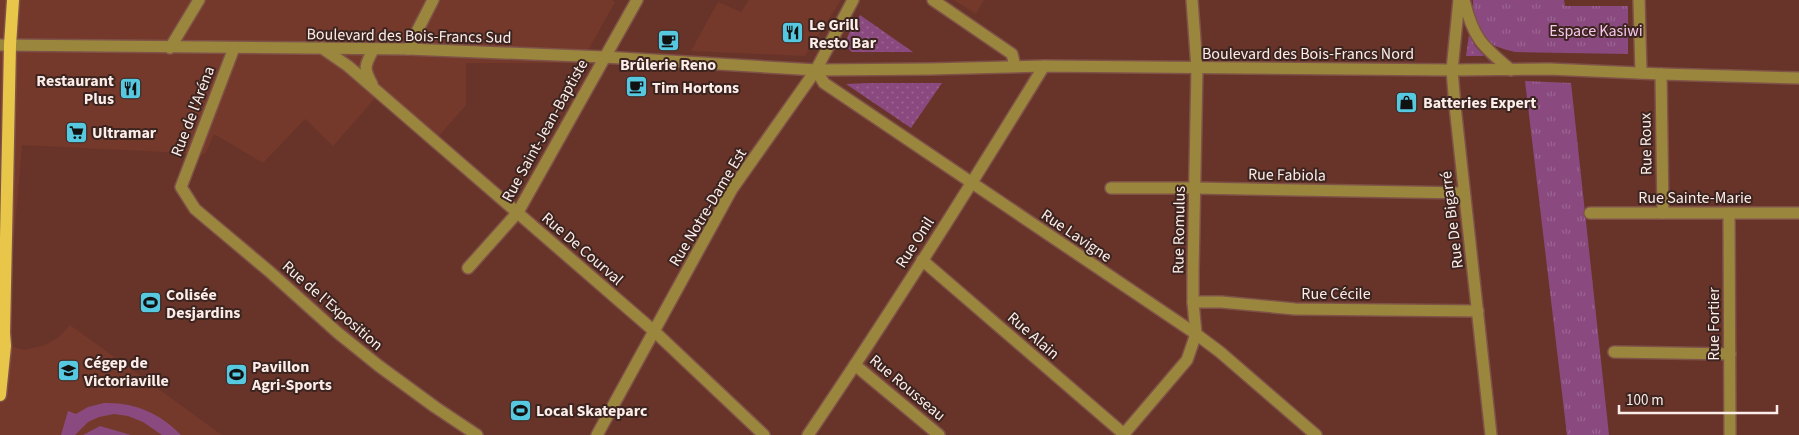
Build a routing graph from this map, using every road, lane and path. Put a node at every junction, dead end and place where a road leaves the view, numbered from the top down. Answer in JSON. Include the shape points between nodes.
{"nodes":[{"id":1,"x":13,"y":0,"type":"edge"},
{"id":2,"x":199,"y":0,"type":"edge"},
{"id":3,"x":433,"y":0,"type":"edge"},
{"id":4,"x":637,"y":0,"type":"edge"},
{"id":5,"x":853,"y":0,"type":"edge"},
{"id":6,"x":933,"y":0,"type":"edge"},
{"id":7,"x":1192,"y":0,"type":"edge"},
{"id":8,"x":1459,"y":0,"type":"edge"},
{"id":9,"x":1464,"y":0,"type":"edge"},
{"id":10,"x":1639,"y":0,"type":"edge"},
{"id":11,"x":5,"y":45,"type":"edge"},
{"id":12,"x":170,"y":48,"type":"junction"},
{"id":13,"x":234,"y":48,"type":"junction"},
{"id":14,"x":322,"y":48,"type":"junction"},
{"id":15,"x":408,"y":49,"type":"junction"},
{"id":16,"x":373,"y":50,"type":"junction"},
{"id":17,"x":604,"y":57,"type":"junction"},
{"id":18,"x":1015,"y":66,"type":"junction"},
{"id":19,"x":1044,"y":66,"type":"junction"},
{"id":20,"x":1197,"y":68,"type":"junction"},
{"id":21,"x":816,"y":70,"type":"junction"},
{"id":22,"x":1452,"y":70,"type":"junction"},
{"id":23,"x":1511,"y":70,"type":"junction"},
{"id":24,"x":1641,"y":73,"type":"junction"},
{"id":25,"x":1661,"y":74,"type":"junction"},
{"id":26,"x":1799,"y":78,"type":"edge"},
{"id":27,"x":376,"y":90,"type":"junction"},
{"id":28,"x":971,"y":183,"type":"junction"},
{"id":29,"x":181,"y":187,"type":"joint"},
{"id":30,"x":1110,"y":188,"type":"dead end"},
{"id":31,"x":1195,"y":188,"type":"junction"},
{"id":32,"x":1464,"y":193,"type":"junction"},
{"id":33,"x":518,"y":212,"type":"junction"},
{"id":34,"x":1663,"y":212,"type":"junction"},
{"id":35,"x":1590,"y":213,"type":"dead end"},
{"id":36,"x":1729,"y":213,"type":"junction"},
{"id":37,"x":1799,"y":213,"type":"edge"},
{"id":38,"x":922,"y":260,"type":"junction"},
{"id":39,"x":468,"y":268,"type":"dead end"},
{"id":40,"x":1193,"y":302,"type":"junction"},
{"id":41,"x":1478,"y":311,"type":"junction"},
{"id":42,"x":654,"y":331,"type":"junction"},
{"id":43,"x":1196,"y":334,"type":"junction"},
{"id":44,"x":1614,"y":352,"type":"dead end"},
{"id":45,"x":1730,"y":354,"type":"junction"},
{"id":46,"x":855,"y":365,"type":"junction"},
{"id":47,"x":0,"y":395,"type":"edge"},
{"id":48,"x":477,"y":435,"type":"edge"},
{"id":49,"x":597,"y":435,"type":"edge"},
{"id":50,"x":764,"y":435,"type":"edge"},
{"id":51,"x":808,"y":435,"type":"edge"},
{"id":52,"x":939,"y":435,"type":"edge"},
{"id":53,"x":1124,"y":435,"type":"edge"},
{"id":54,"x":1316,"y":435,"type":"edge"},
{"id":55,"x":1492,"y":435,"type":"edge"},
{"id":56,"x":1730,"y":435,"type":"edge"}],
"edges":[{"from":1,"to":11,"type":"main road"},
{"from":2,"to":12,"type":"street"},
{"from":3,"to":15,"type":"street"},
{"from":4,"to":17,"type":"street","name":"Rue Saint-Jean-Baptiste"},
{"from":5,"to":21,"type":"street","name":"Rue Notre-Dame Est"},
{"from":6,"to":18,"type":"street","via":[[1012,54]]},
{"from":7,"to":20,"type":"street","name":"Rue Romulus"},
{"from":8,"to":22,"type":"street","name":"Rue De Bigarré"},
{"from":9,"to":23,"type":"street","via":[[1472,29],[1483,46]]},
{"from":10,"to":24,"type":"street"},
{"from":11,"to":12,"type":"street","name":"Boulevard des Bois-Francs Sud"},
{"from":11,"to":47,"type":"main road","via":[[5,346]]},
{"from":12,"to":13,"type":"street","name":"Boulevard des Bois-Francs Sud"},
{"from":13,"to":14,"type":"street","name":"Boulevard des Bois-Francs Sud"},
{"from":13,"to":29,"type":"street","name":"Rue de l'Aréna"},
{"from":14,"to":16,"type":"street","name":"Boulevard des Bois-Francs Sud"},
{"from":14,"to":27,"type":"street","name":"Rue De Courval"},
{"from":15,"to":16,"type":"street","name":"Boulevard des Bois-Francs Sud"},
{"from":15,"to":17,"type":"street","name":"Boulevard des Bois-Francs Sud"},
{"from":16,"to":27,"type":"street","name":"Rue De Courval","via":[[365,64],[366,73]]},
{"from":17,"to":21,"type":"street","name":"Boulevard des Bois-Francs Sud"},
{"from":17,"to":33,"type":"street","name":"Rue Saint-Jean-Baptiste"},
{"from":18,"to":19,"type":"street","name":"Boulevard des Bois-Francs Nord"},
{"from":18,"to":21,"type":"street","name":"Boulevard des Bois-Francs Nord"},
{"from":19,"to":20,"type":"street","name":"Boulevard des Bois-Francs Nord"},
{"from":19,"to":28,"type":"street","name":"Rue Onil"},
{"from":20,"to":22,"type":"street","name":"Boulevard des Bois-Francs Nord"},
{"from":20,"to":31,"type":"street","name":"Rue Romulus"},
{"from":21,"to":28,"type":"street","name":"Rue Lavigne","via":[[824,84]]},
{"from":21,"to":42,"type":"street","name":"Rue Notre-Dame Est","via":[[732,189]]},
{"from":22,"to":23,"type":"street","name":"Boulevard des Bois-Francs Nord"},
{"from":22,"to":32,"type":"street","name":"Rue De Bigarré"},
{"from":23,"to":24,"type":"street","name":"Boulevard des Bois-Francs Nord"},
{"from":24,"to":25,"type":"street","name":"Boulevard des Bois-Francs Nord"},
{"from":25,"to":26,"type":"street","name":"Boulevard des Bois-Francs Nord"},
{"from":25,"to":34,"type":"street","name":"Rue Roux"},
{"from":27,"to":33,"type":"street","name":"Rue De Courval"},
{"from":28,"to":38,"type":"street","name":"Rue Onil"},
{"from":28,"to":43,"type":"street","name":"Rue Lavigne"},
{"from":29,"to":48,"type":"street","name":"Rue de l'Exposition","via":[[195,209],[338,333]]},
{"from":30,"to":31,"type":"street","name":"Rue Fabiola"},
{"from":31,"to":32,"type":"street","name":"Rue Fabiola"},
{"from":31,"to":40,"type":"street","name":"Rue Romulus"},
{"from":32,"to":41,"type":"street","name":"Rue De Bigarré"},
{"from":33,"to":39,"type":"street","name":"Rue Saint-Jean-Baptiste"},
{"from":33,"to":42,"type":"street","name":"Rue De Courval"},
{"from":34,"to":35,"type":"street","name":"Rue Sainte-Marie"},
{"from":34,"to":36,"type":"street","name":"Rue Sainte-Marie"},
{"from":36,"to":37,"type":"street","name":"Rue Sainte-Marie"},
{"from":36,"to":45,"type":"street","name":"Rue Fortier"},
{"from":38,"to":46,"type":"street","name":"Rue Onil"},
{"from":38,"to":53,"type":"street","name":"Rue Alain"},
{"from":40,"to":41,"type":"street","name":"Rue Cécile","via":[[1295,309]]},
{"from":40,"to":43,"type":"street","name":"Rue Romulus"},
{"from":41,"to":55,"type":"street","name":"Rue De Bigarré"},
{"from":42,"to":49,"type":"street","name":"Rue Notre-Dame Est"},
{"from":42,"to":50,"type":"street","name":"Rue De Courval"},
{"from":43,"to":53,"type":"street","name":"Rue Romulus","via":[[1187,360]]},
{"from":43,"to":54,"type":"street","name":"Rue Lavigne"},
{"from":44,"to":45,"type":"street"},
{"from":45,"to":56,"type":"street","name":"Rue Fortier"},
{"from":46,"to":51,"type":"street","name":"Rue Onil"},
{"from":46,"to":52,"type":"street","name":"Rue Rousseau"}]}
